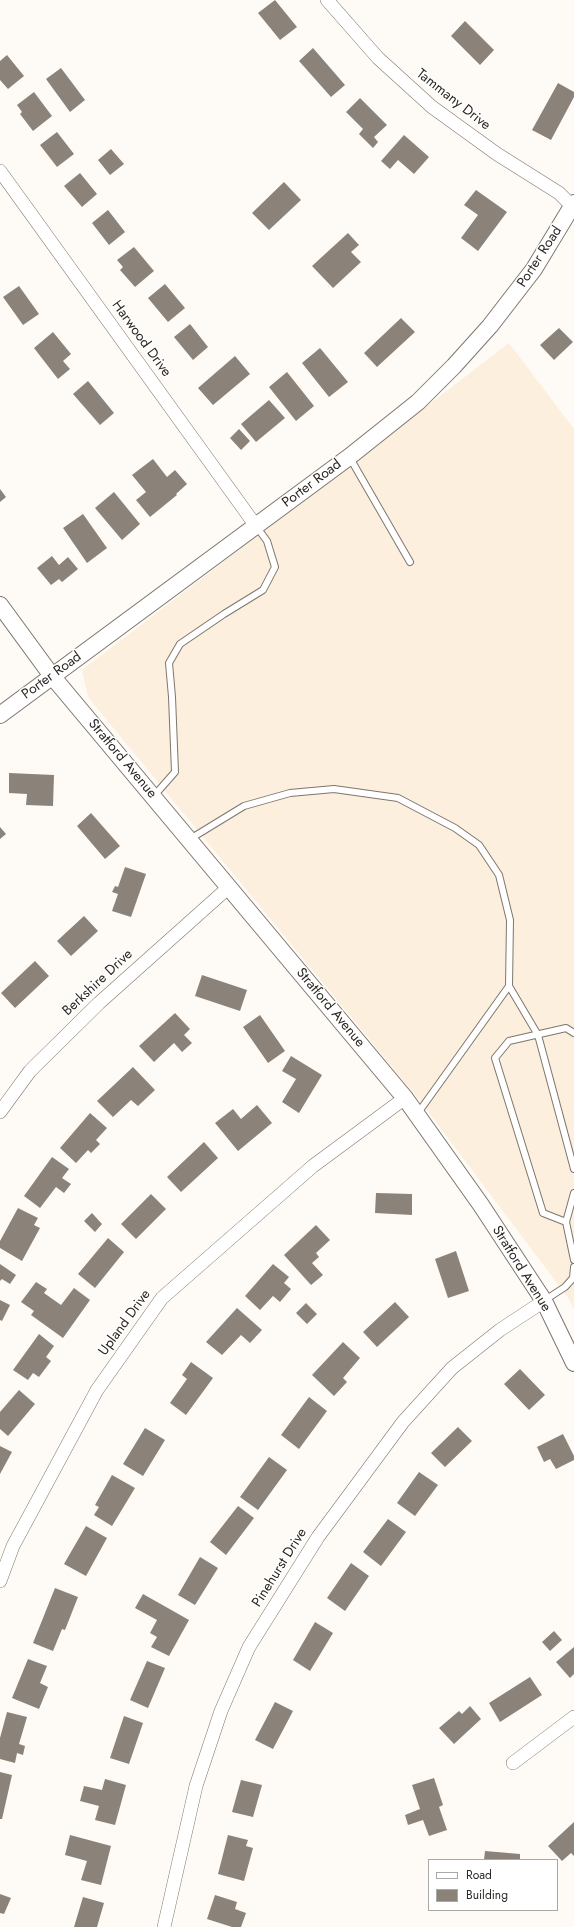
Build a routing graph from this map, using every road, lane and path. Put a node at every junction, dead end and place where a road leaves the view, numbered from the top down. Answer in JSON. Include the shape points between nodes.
{"nodes":[{"id":1,"x":327,"y":0,"type":"edge"},
{"id":2,"x":0,"y":171,"type":"edge"},
{"id":3,"x":573,"y":205,"type":"edge"},
{"id":4,"x":349,"y":457,"type":"junction"},
{"id":5,"x":256,"y":526,"type":"junction"},
{"id":6,"x":410,"y":562,"type":"dead end"},
{"id":7,"x":0,"y":605,"type":"edge"},
{"id":8,"x":52,"y":676,"type":"junction"},
{"id":9,"x":0,"y":715,"type":"edge"},
{"id":10,"x":153,"y":797,"type":"junction"},
{"id":11,"x":189,"y":840,"type":"junction"},
{"id":12,"x":229,"y":887,"type":"junction"},
{"id":13,"x":509,"y":986,"type":"junction"},
{"id":14,"x":574,"y":1033,"type":"edge"},
{"id":15,"x":538,"y":1035,"type":"junction"},
{"id":16,"x":405,"y":1098,"type":"junction"},
{"id":17,"x":0,"y":1112,"type":"edge"},
{"id":18,"x":417,"y":1115,"type":"junction"},
{"id":19,"x":574,"y":1169,"type":"edge"},
{"id":20,"x":574,"y":1193,"type":"edge"},
{"id":21,"x":574,"y":1211,"type":"edge"},
{"id":22,"x":566,"y":1222,"type":"junction"},
{"id":23,"x":574,"y":1260,"type":"edge"},
{"id":24,"x":574,"y":1267,"type":"edge"},
{"id":25,"x":544,"y":1301,"type":"junction"},
{"id":26,"x":574,"y":1364,"type":"edge"},
{"id":27,"x":0,"y":1581,"type":"edge"},
{"id":28,"x":574,"y":1717,"type":"edge"},
{"id":29,"x":513,"y":1763,"type":"dead end"},
{"id":30,"x":164,"y":1927,"type":"edge"}],
"edges":[{"from":1,"to":3,"type":"street","name":"Tammany Drive","via":[[378,58],[432,107]]},
{"from":2,"to":5,"type":"street","name":"Harwood Drive"},
{"from":3,"to":4,"type":"street","name":"Porter Road","via":[[534,269],[490,326],[418,402]]},
{"from":4,"to":5,"type":"street","name":"Porter Road"},
{"from":4,"to":6,"type":"lane"},
{"from":5,"to":8,"type":"street","name":"Porter Road"},
{"from":5,"to":10,"type":"lane","via":[[266,542],[275,567],[263,590],[180,644],[169,664],[175,772]]},
{"from":7,"to":8,"type":"street","name":"Stratford Avenue"},
{"from":8,"to":9,"type":"street","name":"Porter Road"},
{"from":8,"to":10,"type":"street","name":"Stratford Avenue"},
{"from":10,"to":11,"type":"street","name":"Stratford Avenue"},
{"from":11,"to":12,"type":"street","name":"Stratford Avenue"},
{"from":11,"to":13,"type":"lane","via":[[244,806],[290,793],[334,789],[398,798],[455,828],[479,845],[499,875],[510,920]]},
{"from":12,"to":16,"type":"street","name":"Stratford Avenue"},
{"from":12,"to":17,"type":"street","name":"Berkshire Drive","via":[[99,1002],[30,1071]]},
{"from":13,"to":15,"type":"lane"},
{"from":13,"to":18,"type":"lane"},
{"from":14,"to":15,"type":"lane","via":[[566,1028]]},
{"from":15,"to":19,"type":"lane"},
{"from":15,"to":22,"type":"lane","via":[[508,1041],[495,1058],[543,1213]]},
{"from":16,"to":18,"type":"street","name":"Stratford Avenue"},
{"from":16,"to":27,"type":"street","name":"Upland Drive","via":[[313,1166],[162,1298],[97,1390],[13,1546]]},
{"from":18,"to":25,"type":"street","name":"Stratford Avenue","via":[[481,1205]]},
{"from":20,"to":22,"type":"lane"},
{"from":21,"to":22,"type":"lane"},
{"from":22,"to":23,"type":"lane"},
{"from":24,"to":25,"type":"lane","via":[[573,1278],[565,1287]]},
{"from":25,"to":26,"type":"street","name":"Stratford Avenue"},
{"from":25,"to":30,"type":"street","name":"Pinehurst Drive","via":[[500,1330],[452,1368],[403,1422],[318,1537],[249,1647],[221,1711],[196,1786]]},
{"from":28,"to":29,"type":"street"}]}
